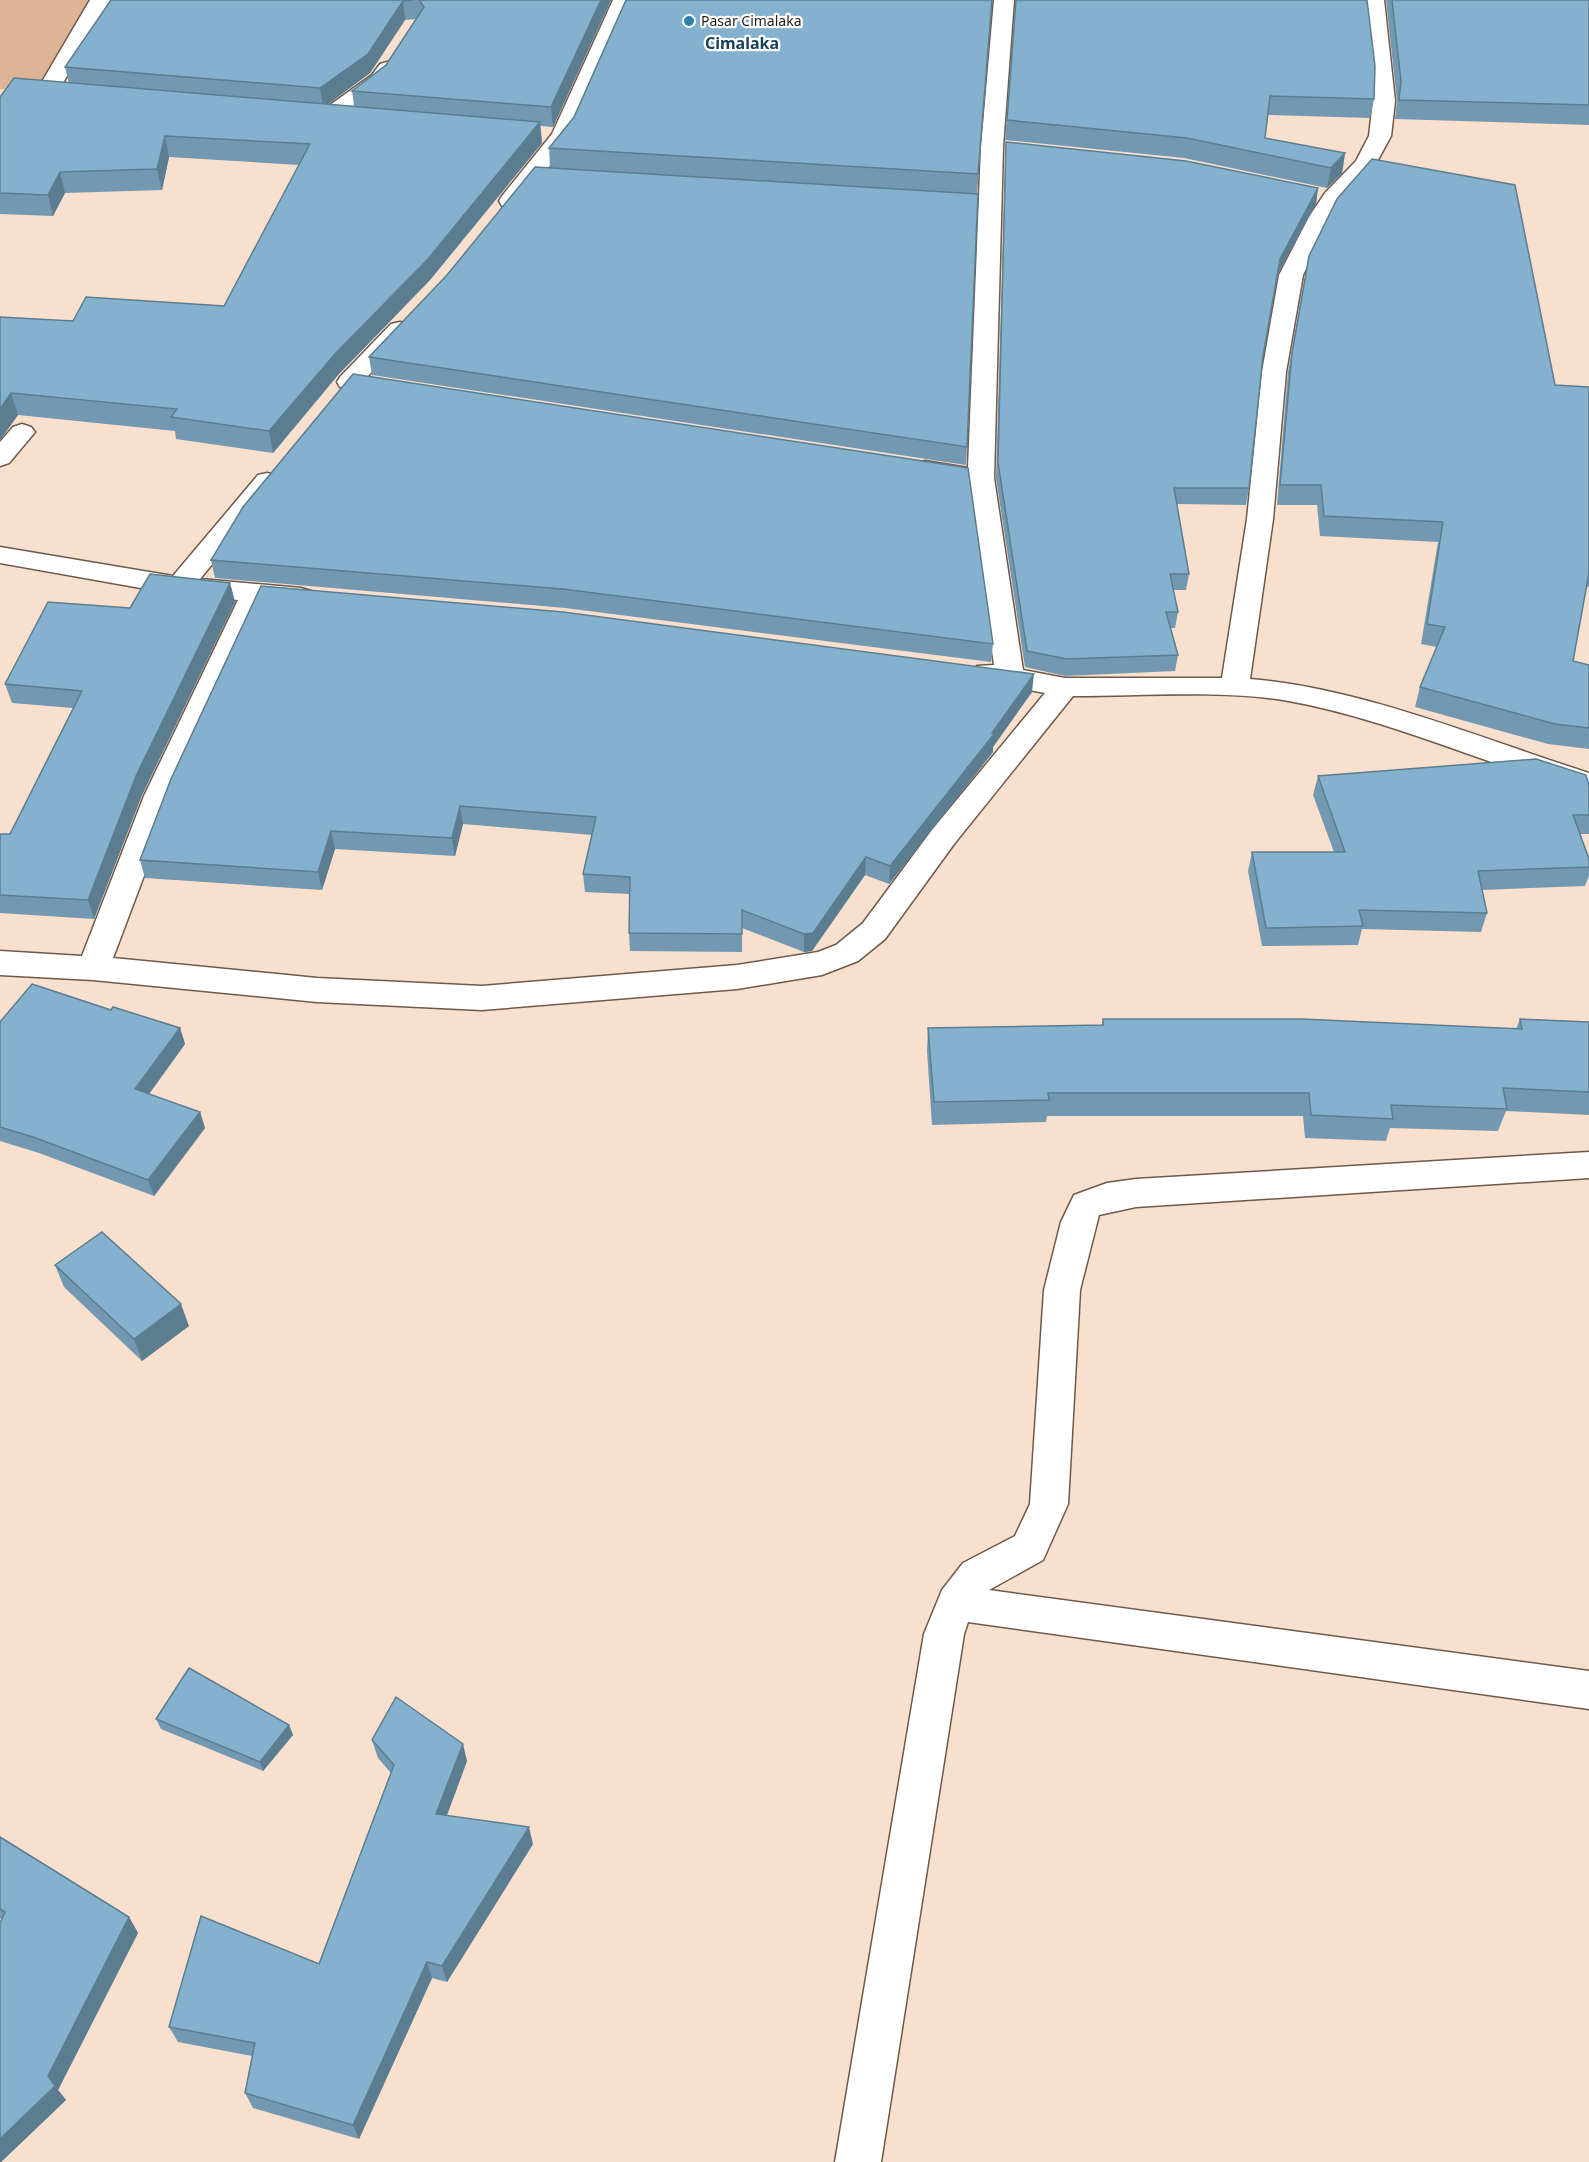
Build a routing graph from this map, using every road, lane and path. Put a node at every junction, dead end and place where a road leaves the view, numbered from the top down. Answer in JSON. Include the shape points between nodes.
{"nodes":[{"id":1,"x":100,"y":0,"type":"edge"},
{"id":2,"x":623,"y":0,"type":"edge"},
{"id":3,"x":1004,"y":0,"type":"edge"},
{"id":4,"x":1374,"y":0,"type":"edge"},
{"id":5,"x":397,"y":52,"type":"edge"},
{"id":6,"x":23,"y":90,"type":"edge"},
{"id":7,"x":47,"y":92,"type":"junction"},
{"id":8,"x":70,"y":94,"type":"edge"},
{"id":9,"x":308,"y":113,"type":"edge"},
{"id":10,"x":332,"y":115,"type":"junction"},
{"id":11,"x":366,"y":118,"type":"edge"},
{"id":12,"x":492,"y":222,"type":"edge"},
{"id":13,"x":415,"y":313,"type":"edge"},
{"id":14,"x":405,"y":390,"type":"edge"},
{"id":15,"x":22,"y":432,"type":"dead end"},
{"id":16,"x":0,"y":458,"type":"edge"},
{"id":17,"x":283,"y":460,"type":"edge"},
{"id":18,"x":900,"y":465,"type":"edge"},
{"id":19,"x":981,"y":478,"type":"junction"},
{"id":20,"x":0,"y":555,"type":"edge"},
{"id":21,"x":180,"y":586,"type":"junction"},
{"id":22,"x":254,"y":594,"type":"junction"},
{"id":23,"x":323,"y":599,"type":"edge"},
{"id":24,"x":963,"y":670,"type":"edge"},
{"id":25,"x":1010,"y":676,"type":"junction"},
{"id":26,"x":1065,"y":687,"type":"junction"},
{"id":27,"x":1235,"y":687,"type":"junction"},
{"id":28,"x":1588,"y":788,"type":"edge"},
{"id":29,"x":0,"y":963,"type":"edge"},
{"id":30,"x":93,"y":968,"type":"junction"},
{"id":31,"x":1589,"y":1165,"type":"edge"},
{"id":32,"x":956,"y":1603,"type":"junction"},
{"id":33,"x":1589,"y":1690,"type":"edge"},
{"id":34,"x":858,"y":2162,"type":"edge"}],
"edges":[{"from":1,"to":7,"type":"street"},
{"from":2,"to":12,"type":"street","via":[[551,135],[542,177]]},
{"from":3,"to":19,"type":"street","via":[[1004,148],[979,203]]},
{"from":4,"to":27,"type":"street","via":[[1384,101],[1380,136],[1365,164],[1322,195],[1291,275],[1281,321],[1260,519]]},
{"from":5,"to":10,"type":"street","via":[[380,79]]},
{"from":6,"to":7,"type":"street"},
{"from":7,"to":8,"type":"street"},
{"from":9,"to":10,"type":"street"},
{"from":10,"to":11,"type":"street"},
{"from":13,"to":14,"type":"street","via":[[342,390]]},
{"from":15,"to":16,"type":"street"},
{"from":17,"to":21,"type":"street"},
{"from":18,"to":19,"type":"street"},
{"from":19,"to":25,"type":"street"},
{"from":20,"to":21,"type":"street"},
{"from":21,"to":22,"type":"street"},
{"from":22,"to":23,"type":"street"},
{"from":22,"to":30,"type":"street","via":[[159,796]]},
{"from":24,"to":25,"type":"street"},
{"from":25,"to":26,"type":"street"},
{"from":26,"to":27,"type":"street"},
{"from":26,"to":30,"type":"street","via":[[943,837],[874,931],[847,953],[822,963],[737,977],[482,998],[317,990]]},
{"from":27,"to":28,"type":"street","via":[[1283,691],[1380,715],[1496,751]]},
{"from":29,"to":30,"type":"street"},
{"from":31,"to":32,"type":"street","via":[[1136,1192],[1091,1202],[1081,1212],[1062,1290],[1049,1504],[1029,1548],[977,1575]]},
{"from":32,"to":33,"type":"street"},
{"from":32,"to":34,"type":"street","via":[[944,1634]]}]}
